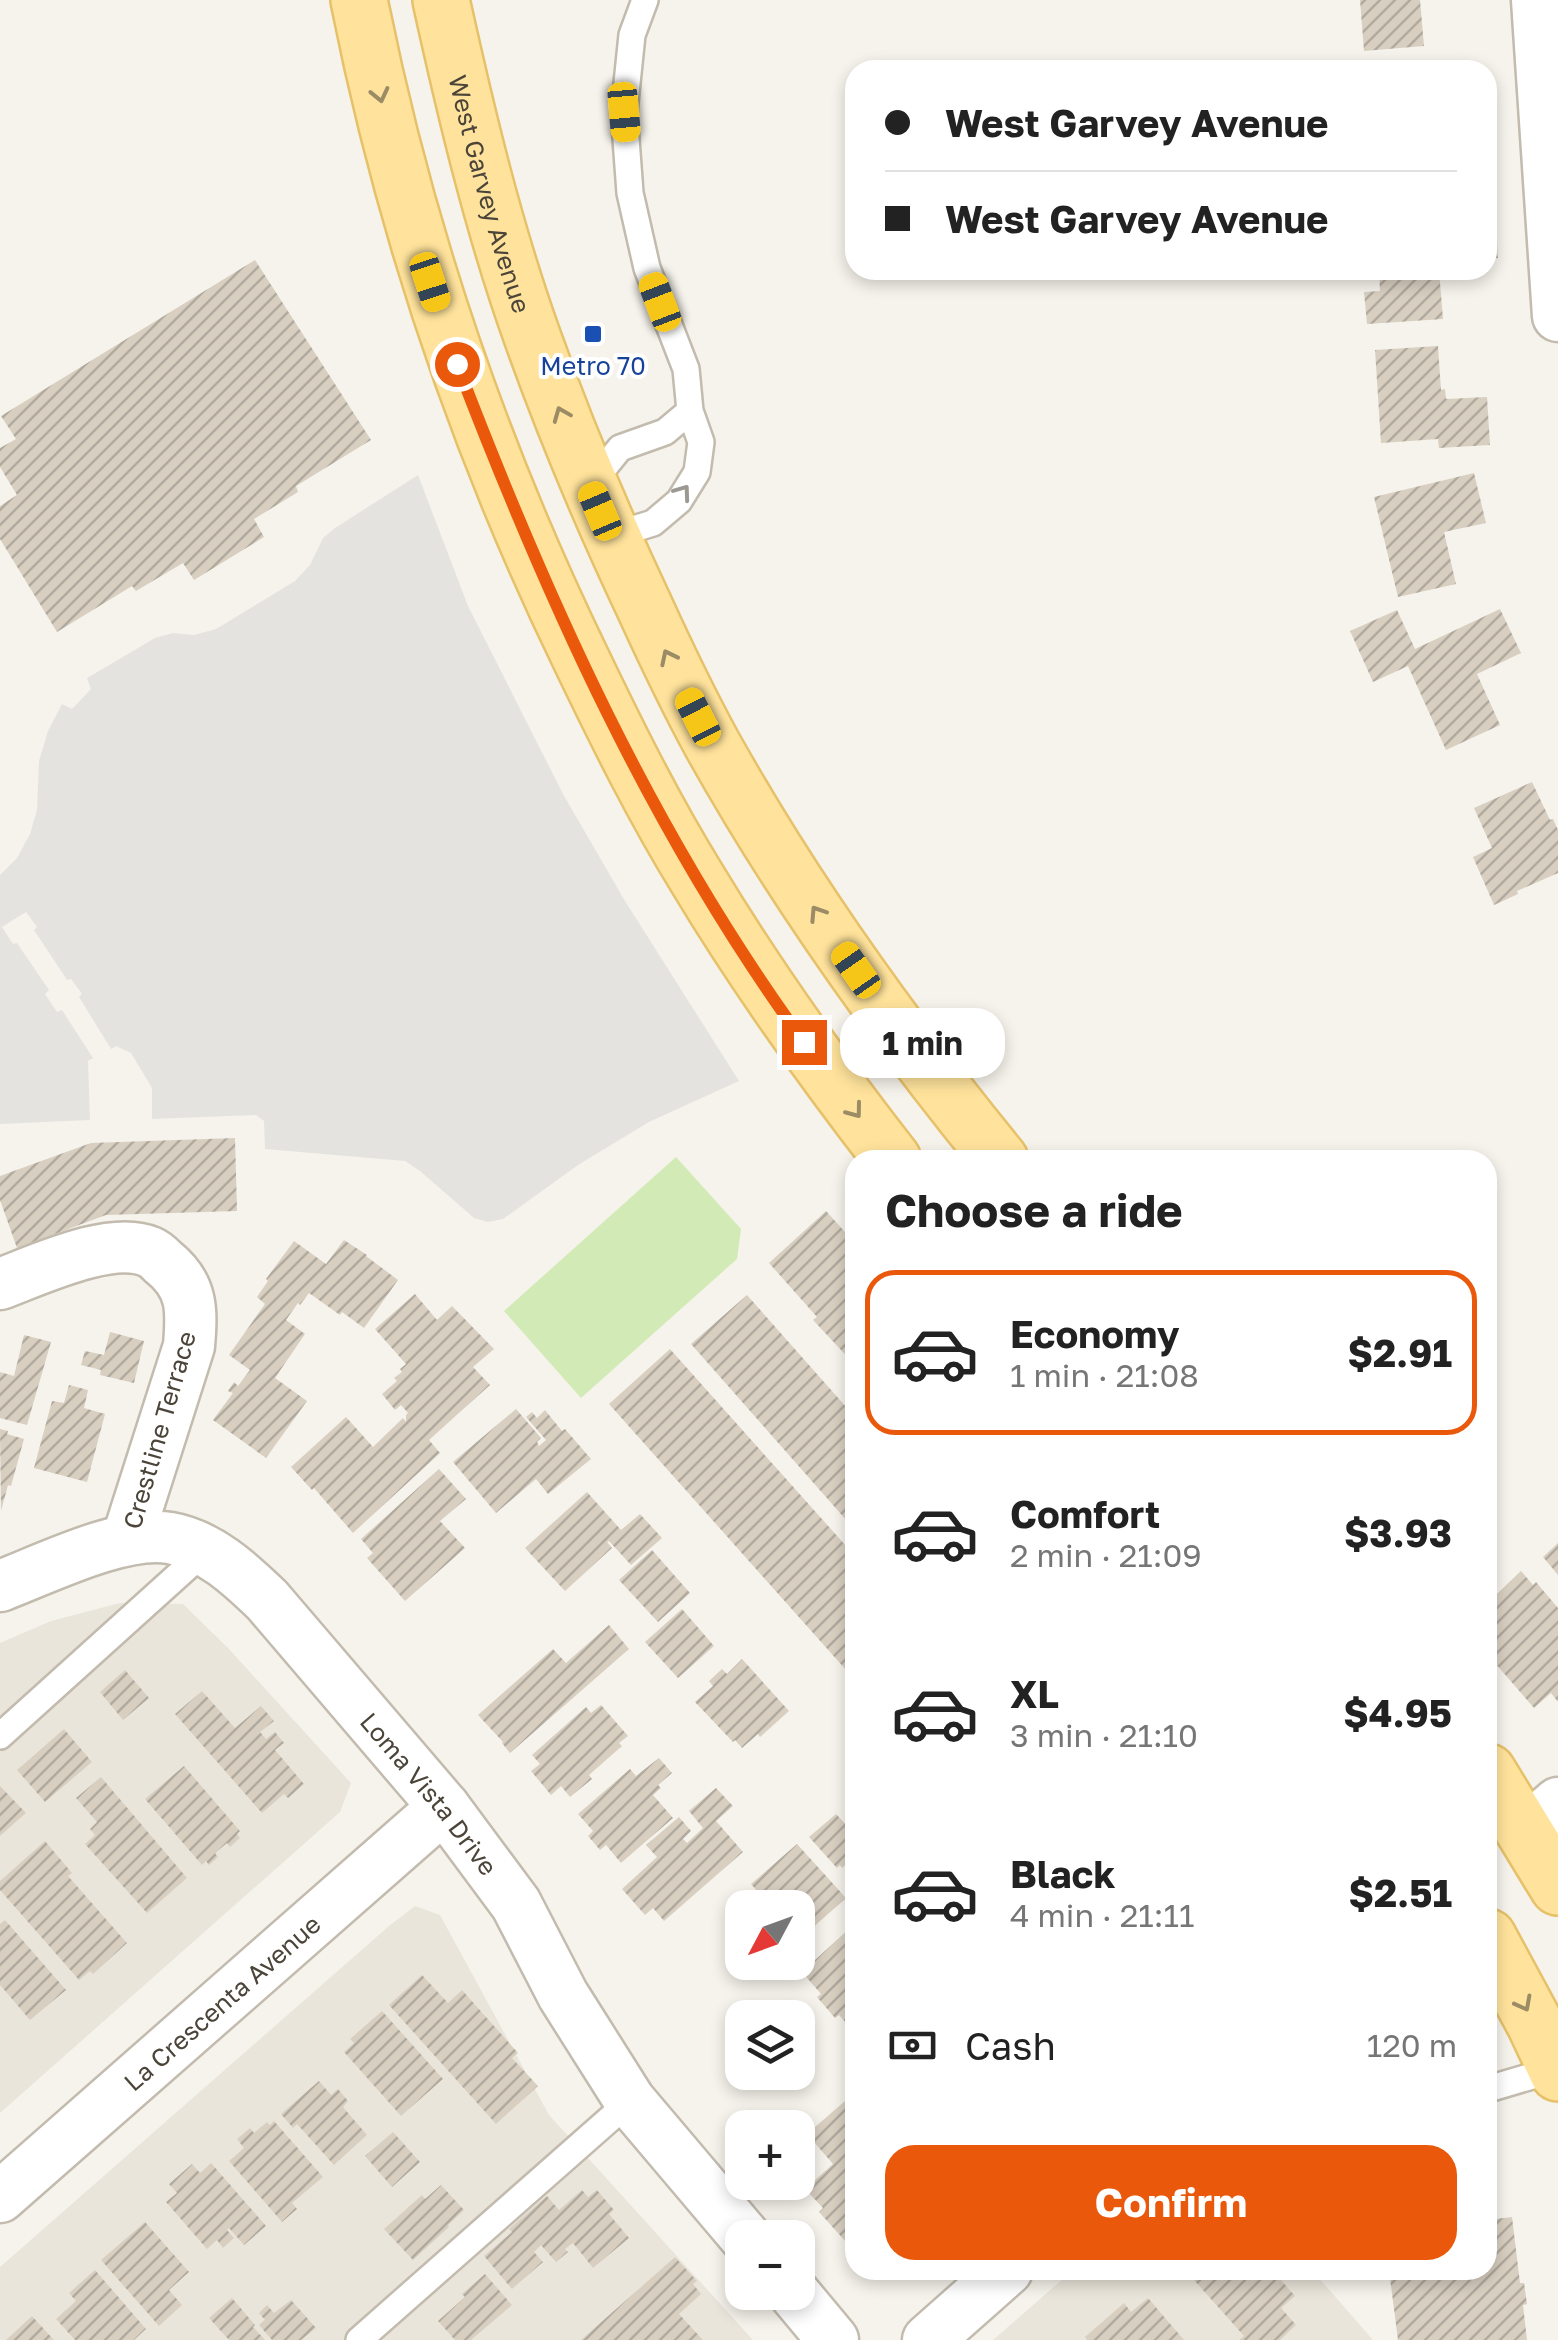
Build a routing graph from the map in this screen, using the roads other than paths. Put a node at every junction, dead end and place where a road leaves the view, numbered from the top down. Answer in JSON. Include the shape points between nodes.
{"nodes":[{"id":1,"x":359,"y":0,"type":"edge"},
{"id":2,"x":441,"y":0,"type":"edge"},
{"id":3,"x":644,"y":0,"type":"edge"},
{"id":4,"x":1537,"y":0,"type":"edge"},
{"id":5,"x":1557,"y":288,"type":"edge"},
{"id":6,"x":690,"y":411,"type":"junction"},
{"id":7,"x":590,"y":486,"type":"junction"},
{"id":8,"x":611,"y":536,"type":"junction"},
{"id":9,"x":537,"y":566,"type":"junction"},
{"id":10,"x":885,"y":1150,"type":"edge"},
{"id":11,"x":992,"y":1150,"type":"edge"},
{"id":12,"x":0,"y":1284,"type":"edge"},
{"id":13,"x":128,"y":1540,"type":"junction"},
{"id":14,"x":205,"y":1551,"type":"junction"},
{"id":15,"x":0,"y":1586,"type":"edge"},
{"id":16,"x":0,"y":1736,"type":"edge"},
{"id":17,"x":1497,"y":1780,"type":"edge"},
{"id":18,"x":444,"y":1807,"type":"junction"},
{"id":19,"x":1542,"y":1817,"type":"edge"},
{"id":20,"x":1558,"y":1886,"type":"edge"},
{"id":21,"x":1497,"y":1954,"type":"edge"},
{"id":22,"x":1557,"y":2071,"type":"edge"},
{"id":23,"x":1497,"y":2087,"type":"edge"},
{"id":24,"x":630,"y":2102,"type":"junction"},
{"id":25,"x":0,"y":2196,"type":"edge"},
{"id":26,"x":731,"y":2220,"type":"edge"},
{"id":27,"x":996,"y":2280,"type":"edge"},
{"id":28,"x":808,"y":2310,"type":"edge"},
{"id":29,"x":359,"y":2340,"type":"edge"},
{"id":30,"x":833,"y":2340,"type":"edge"},
{"id":31,"x":928,"y":2340,"type":"edge"}],
"edges":[{"from":1,"to":9,"type":"main road","one_way":true,"via":[[430,282]]},
{"from":7,"to":2,"type":"main road","name":"West Garvey Avenue","one_way":true,"via":[[530,332]]},
{"from":3,"to":6,"type":"lane","via":[[632,36],[624,112],[630,193],[647,268],[686,369]]},
{"from":4,"to":5,"type":"street"},
{"from":6,"to":7,"type":"lane","via":[[665,432],[620,448]]},
{"from":8,"to":6,"type":"lane","one_way":true,"via":[[654,522],[679,500],[696,472],[702,442]]},
{"from":7,"to":8,"type":"main road","name":"West Garvey Avenue"},
{"from":8,"to":9,"type":"main road"},
{"from":11,"to":8,"type":"main road","name":"West Garvey Avenue","one_way":true,"via":[[871,993],[770,841],[712,744]]},
{"from":9,"to":10,"type":"main road","one_way":true,"via":[[696,878],[788,1020]]},
{"from":12,"to":13,"type":"street","name":"Crestline Terrace","via":[[90,1251],[123,1248],[151,1252],[187,1289],[189,1346]]},
{"from":13,"to":14,"type":"street","name":"Loma Vista Drive","via":[[170,1538]]},
{"from":13,"to":15,"type":"street","name":"Loma Vista Drive"},
{"from":14,"to":16,"type":"lane"},
{"from":14,"to":18,"type":"street","name":"Loma Vista Drive","via":[[268,1600]]},
{"from":17,"to":19,"type":"main road"},
{"from":18,"to":24,"type":"street","name":"Loma Vista Drive","via":[[516,1904]]},
{"from":18,"to":25,"type":"street","name":"La Crescenta Avenue"},
{"from":19,"to":20,"type":"main road"},
{"from":21,"to":22,"type":"main road","one_way":true},
{"from":22,"to":23,"type":"lane"},
{"from":24,"to":26,"type":"street","name":"Loma Vista Drive"},
{"from":24,"to":29,"type":"lane"},
{"from":27,"to":31,"type":"street"},
{"from":28,"to":30,"type":"street"}]}
